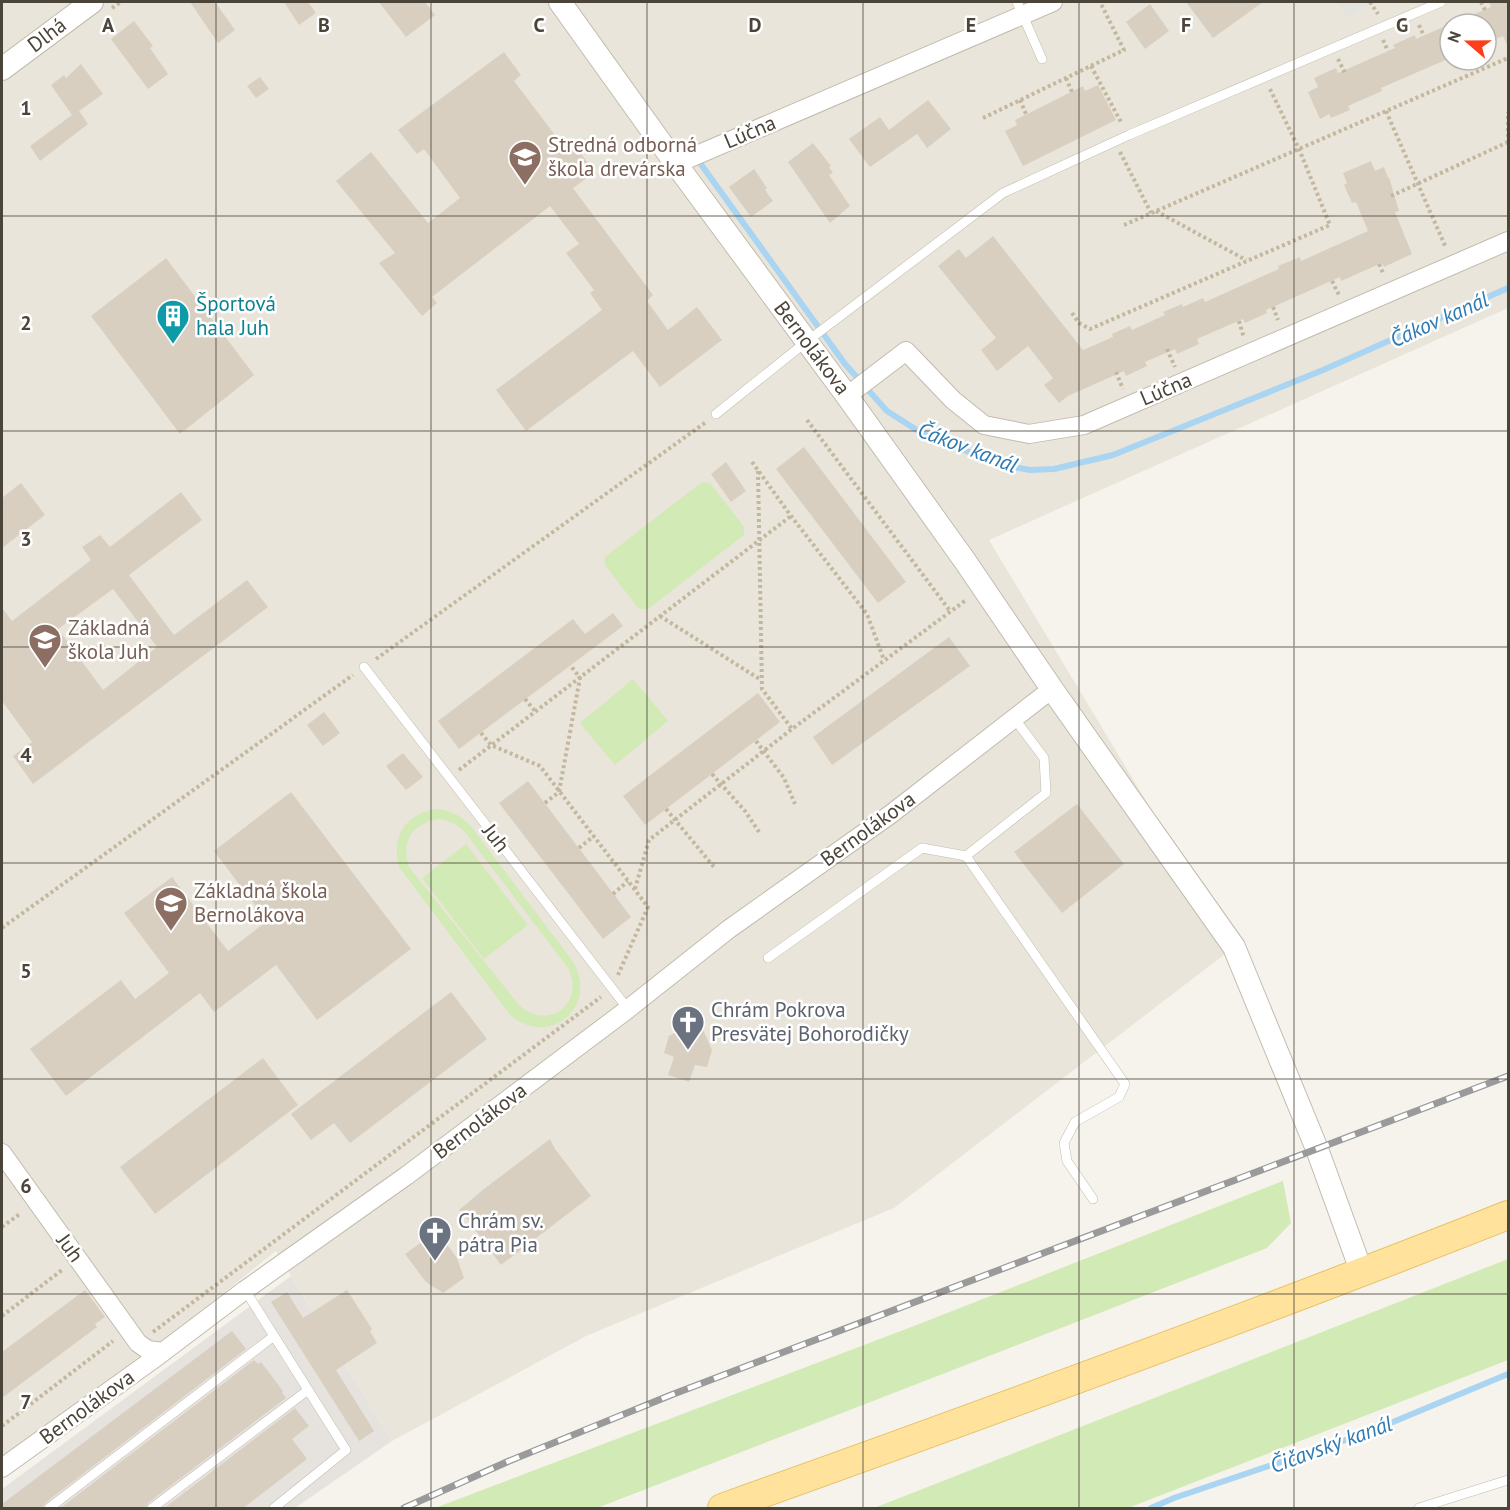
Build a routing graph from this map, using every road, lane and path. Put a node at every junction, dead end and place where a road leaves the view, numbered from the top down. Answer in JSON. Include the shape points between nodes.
{"nodes":[{"id":1,"x":92,"y":2,"type":"edge"},
{"id":2,"x":560,"y":2,"type":"edge"},
{"id":3,"x":1053,"y":2,"type":"edge"},
{"id":4,"x":1100,"y":2,"type":"edge"},
{"id":5,"x":1440,"y":2,"type":"edge"},
{"id":6,"x":1481,"y":2,"type":"edge"},
{"id":7,"x":1020,"y":8,"type":"edge"},
{"id":8,"x":1485,"y":10,"type":"dead end"},
{"id":9,"x":1509,"y":58,"type":"edge"},
{"id":10,"x":1042,"y":59,"type":"dead end"},
{"id":11,"x":1091,"y":66,"type":"junction"},
{"id":12,"x":2,"y":69,"type":"edge"},
{"id":13,"x":1264,"y":76,"type":"junction"},
{"id":14,"x":1066,"y":78,"type":"junction"},
{"id":15,"x":1072,"y":92,"type":"dead end"},
{"id":16,"x":1020,"y":100,"type":"junction"},
{"id":17,"x":1386,"y":111,"type":"junction"},
{"id":18,"x":1509,"y":112,"type":"edge"},
{"id":19,"x":1026,"y":114,"type":"dead end"},
{"id":20,"x":983,"y":118,"type":"dead end"},
{"id":21,"x":1129,"y":135,"type":"junction"},
{"id":22,"x":1114,"y":141,"type":"junction"},
{"id":23,"x":1508,"y":143,"type":"edge"},
{"id":24,"x":1299,"y":149,"type":"junction"},
{"id":25,"x":676,"y":164,"type":"junction"},
{"id":26,"x":1418,"y":184,"type":"junction"},
{"id":27,"x":1391,"y":196,"type":"dead end"},
{"id":28,"x":1153,"y":212,"type":"junction"},
{"id":29,"x":1124,"y":225,"type":"dead end"},
{"id":30,"x":1509,"y":241,"type":"edge"},
{"id":31,"x":1449,"y":255,"type":"dead end"},
{"id":32,"x":1247,"y":260,"type":"junction"},
{"id":33,"x":1332,"y":281,"type":"dead end"},
{"id":34,"x":1342,"y":301,"type":"dead end"},
{"id":35,"x":1273,"y":307,"type":"dead end"},
{"id":36,"x":1072,"y":313,"type":"dead end"},
{"id":37,"x":1239,"y":321,"type":"dead end"},
{"id":38,"x":1281,"y":326,"type":"dead end"},
{"id":39,"x":1245,"y":341,"type":"dead end"},
{"id":40,"x":806,"y":342,"type":"junction"},
{"id":41,"x":1167,"y":349,"type":"dead end"},
{"id":42,"x":1176,"y":371,"type":"dead end"},
{"id":43,"x":1116,"y":372,"type":"dead end"},
{"id":44,"x":1125,"y":392,"type":"dead end"},
{"id":45,"x":847,"y":396,"type":"junction"},
{"id":46,"x":716,"y":414,"type":"joint"},
{"id":47,"x":807,"y":420,"type":"dead end"},
{"id":48,"x":752,"y":462,"type":"dead end"},
{"id":49,"x":758,"y":471,"type":"junction"},
{"id":50,"x":791,"y":516,"type":"junction"},
{"id":51,"x":759,"y":541,"type":"junction"},
{"id":52,"x":983,"y":588,"type":"junction"},
{"id":53,"x":950,"y":611,"type":"junction"},
{"id":54,"x":660,"y":616,"type":"junction"},
{"id":55,"x":884,"y":660,"type":"junction"},
{"id":56,"x":571,"y":666,"type":"dead end"},
{"id":57,"x":364,"y":667,"type":"junction"},
{"id":58,"x":580,"y":678,"type":"junction"},
{"id":59,"x":762,"y":680,"type":"junction"},
{"id":60,"x":1052,"y":689,"type":"junction"},
{"id":61,"x":525,"y":699,"type":"dead end"},
{"id":62,"x":535,"y":711,"type":"junction"},
{"id":63,"x":1014,"y":718,"type":"junction"},
{"id":64,"x":792,"y":729,"type":"junction"},
{"id":65,"x":481,"y":733,"type":"dead end"},
{"id":66,"x":756,"y":741,"type":"dead end"},
{"id":67,"x":491,"y":746,"type":"junction"},
{"id":68,"x":764,"y":751,"type":"junction"},
{"id":69,"x":711,"y":774,"type":"dead end"},
{"id":70,"x":449,"y":777,"type":"junction"},
{"id":71,"x":721,"y":784,"type":"junction"},
{"id":72,"x":559,"y":792,"type":"junction"},
{"id":73,"x":544,"y":803,"type":"dead end"},
{"id":74,"x":795,"y":804,"type":"dead end"},
{"id":75,"x":666,"y":808,"type":"dead end"},
{"id":76,"x":675,"y":820,"type":"junction"},
{"id":77,"x":759,"y":832,"type":"dead end"},
{"id":78,"x":594,"y":836,"type":"junction"},
{"id":79,"x":579,"y":848,"type":"dead end"},
{"id":80,"x":966,"y":856,"type":"junction"},
{"id":81,"x":714,"y":867,"type":"dead end"},
{"id":82,"x":628,"y":881,"type":"junction"},
{"id":83,"x":635,"y":890,"type":"junction"},
{"id":84,"x":613,"y":894,"type":"dead end"},
{"id":85,"x":2,"y":928,"type":"edge"},
{"id":86,"x":768,"y":958,"type":"dead end"},
{"id":87,"x":612,"y":988,"type":"junction"},
{"id":88,"x":628,"y":1009,"type":"junction"},
{"id":89,"x":2,"y":1153,"type":"edge"},
{"id":90,"x":1093,"y":1199,"type":"dead end"},
{"id":91,"x":36,"y":1201,"type":"junction"},
{"id":92,"x":1509,"y":1215,"type":"edge"},
{"id":93,"x":2,"y":1227,"type":"edge"},
{"id":94,"x":77,"y":1258,"type":"junction"},
{"id":95,"x":1362,"y":1273,"type":"junction"},
{"id":96,"x":245,"y":1290,"type":"junction"},
{"id":97,"x":2,"y":1316,"type":"edge"},
{"id":98,"x":274,"y":1336,"type":"junction"},
{"id":99,"x":133,"y":1337,"type":"junction"},
{"id":100,"x":163,"y":1352,"type":"junction"},
{"id":101,"x":138,"y":1370,"type":"junction"},
{"id":102,"x":308,"y":1390,"type":"junction"},
{"id":103,"x":2,"y":1426,"type":"edge"},
{"id":104,"x":2,"y":1468,"type":"edge"},
{"id":105,"x":1509,"y":1480,"type":"edge"},
{"id":106,"x":49,"y":1509,"type":"edge"},
{"id":107,"x":152,"y":1509,"type":"edge"},
{"id":108,"x":274,"y":1509,"type":"edge"},
{"id":109,"x":722,"y":1509,"type":"edge"},
{"id":110,"x":1419,"y":1509,"type":"edge"}],
"edges":[{"from":1,"to":12,"type":"street","name":"Dlhá"},
{"from":2,"to":25,"type":"street","name":"Bernolákova"},
{"from":3,"to":7,"type":"street","name":"Lúčna"},
{"from":4,"to":11,"type":"path","via":[[1124,50]]},
{"from":5,"to":13,"type":"lane"},
{"from":6,"to":8,"type":"path"},
{"from":7,"to":10,"type":"lane"},
{"from":7,"to":25,"type":"street","name":"Lúčna"},
{"from":9,"to":17,"type":"path"},
{"from":11,"to":14,"type":"path"},
{"from":11,"to":21,"type":"path"},
{"from":13,"to":21,"type":"lane"},
{"from":13,"to":24,"type":"path"},
{"from":14,"to":15,"type":"path"},
{"from":14,"to":16,"type":"path"},
{"from":16,"to":19,"type":"path"},
{"from":16,"to":20,"type":"path"},
{"from":17,"to":24,"type":"path"},
{"from":17,"to":26,"type":"path"},
{"from":18,"to":23,"type":"path"},
{"from":21,"to":22,"type":"lane"},
{"from":22,"to":28,"type":"path"},
{"from":22,"to":40,"type":"lane","via":[[1003,193]]},
{"from":23,"to":26,"type":"path"},
{"from":24,"to":28,"type":"path"},
{"from":24,"to":32,"type":"path","via":[[1330,225]]},
{"from":25,"to":40,"type":"street","name":"Bernolákova"},
{"from":26,"to":27,"type":"path"},
{"from":26,"to":31,"type":"path"},
{"from":28,"to":29,"type":"path"},
{"from":28,"to":32,"type":"path"},
{"from":30,"to":45,"type":"street","name":"Lúčna","via":[[1084,425],[1029,434],[984,425],[952,400],[906,351]]},
{"from":32,"to":36,"type":"path","via":[[1090,328],[1079,323]]},
{"from":33,"to":34,"type":"path"},
{"from":35,"to":38,"type":"path"},
{"from":37,"to":39,"type":"path"},
{"from":40,"to":45,"type":"street","name":"Bernolákova"},
{"from":40,"to":46,"type":"lane"},
{"from":41,"to":42,"type":"path"},
{"from":43,"to":44,"type":"path"},
{"from":45,"to":52,"type":"street","name":"Bernolákova"},
{"from":46,"to":57,"type":"path"},
{"from":47,"to":53,"type":"path"},
{"from":48,"to":49,"type":"path"},
{"from":49,"to":50,"type":"path"},
{"from":49,"to":51,"type":"path"},
{"from":50,"to":51,"type":"path"},
{"from":50,"to":55,"type":"path","via":[[867,615]]},
{"from":51,"to":54,"type":"path"},
{"from":51,"to":59,"type":"path"},
{"from":52,"to":53,"type":"path"},
{"from":52,"to":60,"type":"street","name":"Bernolákova"},
{"from":53,"to":55,"type":"path"},
{"from":54,"to":58,"type":"path"},
{"from":54,"to":59,"type":"path"},
{"from":55,"to":64,"type":"path"},
{"from":56,"to":58,"type":"path"},
{"from":57,"to":70,"type":"lane","name":"Juh"},
{"from":57,"to":85,"type":"path"},
{"from":58,"to":62,"type":"path"},
{"from":58,"to":72,"type":"path"},
{"from":59,"to":64,"type":"path","via":[[762,689]]},
{"from":60,"to":63,"type":"street","name":"Bernolákova"},
{"from":60,"to":95,"type":"street","via":[[1233,947],[1317,1149]]},
{"from":61,"to":62,"type":"path"},
{"from":62,"to":67,"type":"path"},
{"from":63,"to":80,"type":"lane","via":[[1044,758],[1046,793]]},
{"from":63,"to":88,"type":"street","name":"Bernolákova","via":[[891,814],[729,929]]},
{"from":64,"to":68,"type":"path"},
{"from":65,"to":67,"type":"path"},
{"from":66,"to":68,"type":"path"},
{"from":67,"to":70,"type":"path"},
{"from":67,"to":72,"type":"path","via":[[540,766]]},
{"from":68,"to":71,"type":"path"},
{"from":68,"to":74,"type":"path","via":[[784,778]]},
{"from":69,"to":71,"type":"path"},
{"from":70,"to":87,"type":"lane","name":"Juh"},
{"from":71,"to":76,"type":"path"},
{"from":71,"to":77,"type":"path"},
{"from":72,"to":73,"type":"path"},
{"from":72,"to":78,"type":"path"},
{"from":75,"to":76,"type":"path"},
{"from":76,"to":81,"type":"path"},
{"from":76,"to":83,"type":"path","via":[[649,840]]},
{"from":78,"to":79,"type":"path"},
{"from":78,"to":82,"type":"path"},
{"from":80,"to":86,"type":"lane","via":[[922,848]]},
{"from":80,"to":90,"type":"lane","via":[[1125,1084],[1119,1097],[1075,1122],[1064,1143],[1067,1161]]},
{"from":82,"to":83,"type":"path"},
{"from":82,"to":84,"type":"path"},
{"from":83,"to":87,"type":"path","via":[[648,907]]},
{"from":87,"to":88,"type":"lane","name":"Juh"},
{"from":87,"to":99,"type":"path"},
{"from":88,"to":96,"type":"street","name":"Bernolákova","via":[[406,1176]]},
{"from":89,"to":91,"type":"street","name":"Juh"},
{"from":91,"to":93,"type":"path"},
{"from":91,"to":94,"type":"street","name":"Juh"},
{"from":92,"to":95,"type":"main road"},
{"from":94,"to":97,"type":"path"},
{"from":94,"to":99,"type":"street","name":"Juh"},
{"from":95,"to":109,"type":"main road"},
{"from":96,"to":98,"type":"lane"},
{"from":96,"to":100,"type":"street","name":"Bernolákova"},
{"from":98,"to":102,"type":"lane"},
{"from":98,"to":106,"type":"lane"},
{"from":99,"to":100,"type":"street","via":[[148,1350]]},
{"from":99,"to":101,"type":"street","via":[[140,1356]]},
{"from":99,"to":103,"type":"path"},
{"from":100,"to":101,"type":"street","name":"Bernolákova"},
{"from":101,"to":104,"type":"street","name":"Bernolákova"},
{"from":102,"to":107,"type":"lane"},
{"from":102,"to":108,"type":"lane","via":[[346,1450]]},
{"from":105,"to":110,"type":"lane"}]}
